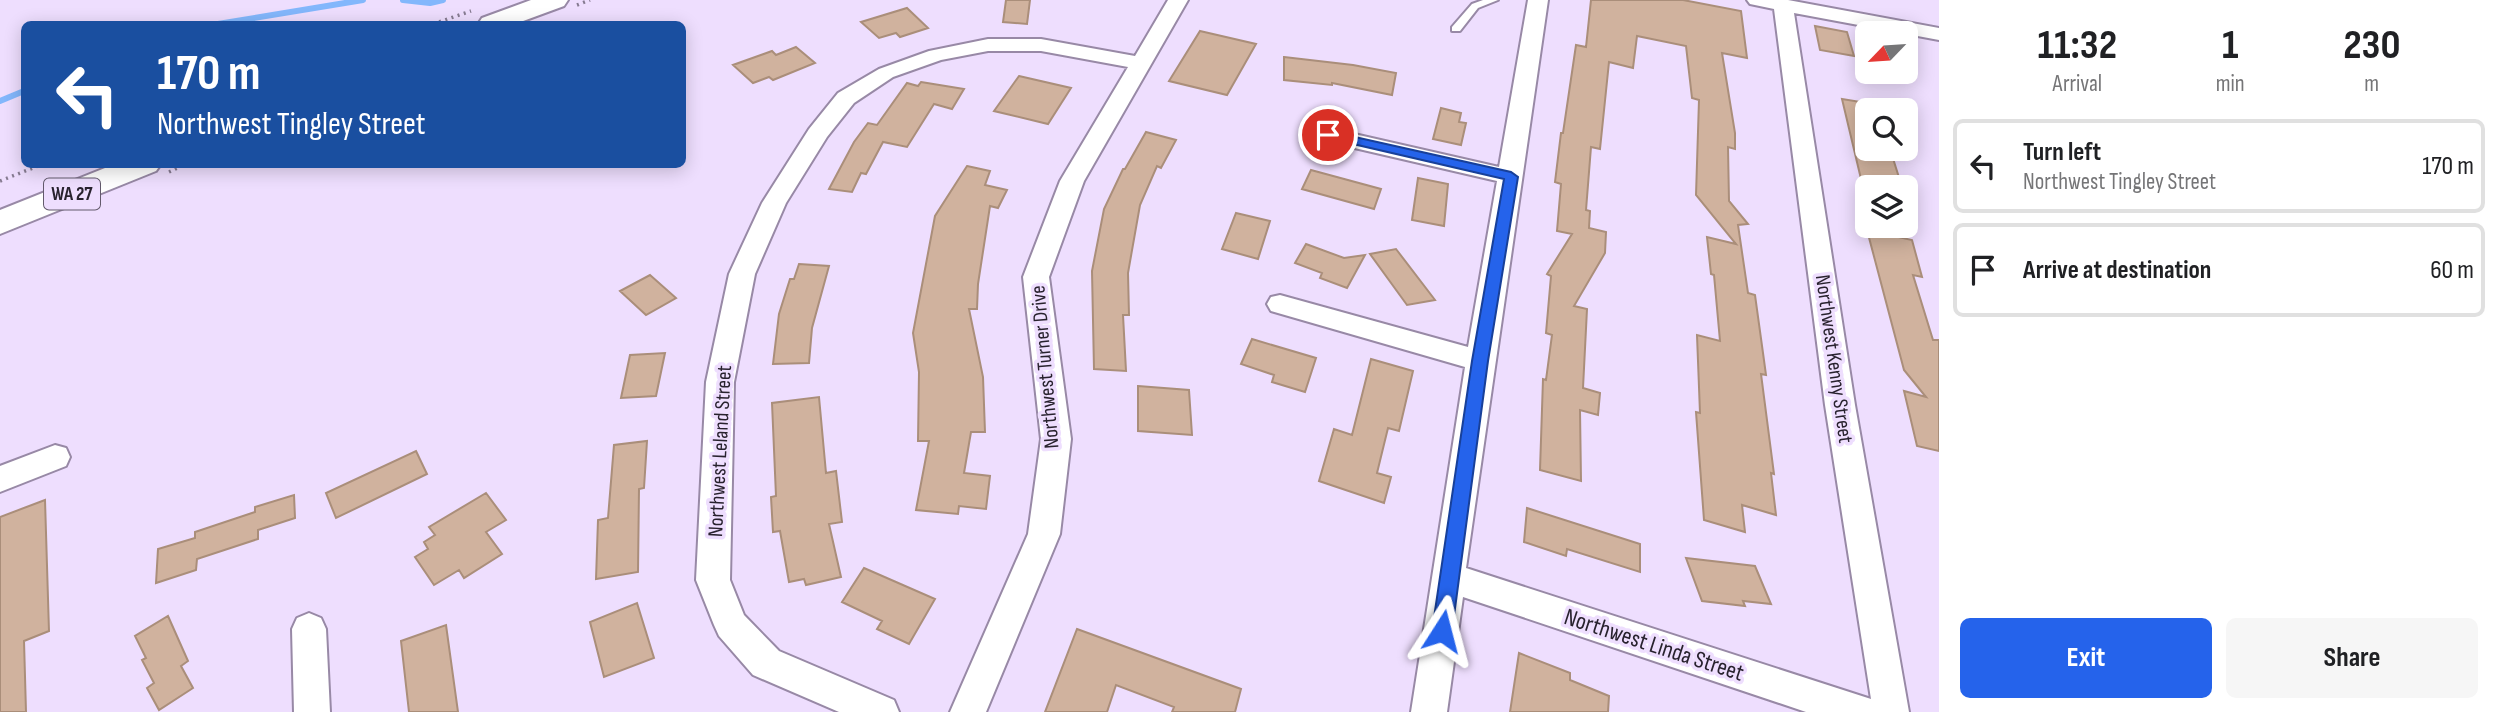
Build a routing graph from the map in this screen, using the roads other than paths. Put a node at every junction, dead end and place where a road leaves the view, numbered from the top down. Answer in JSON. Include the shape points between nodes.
{"nodes":[{"id":1,"x":555,"y":0,"type":"edge"},
{"id":2,"x":1178,"y":0,"type":"edge"},
{"id":3,"x":1493,"y":0,"type":"edge"},
{"id":4,"x":1538,"y":0,"type":"edge"},
{"id":5,"x":1770,"y":2,"type":"edge"},
{"id":6,"x":485,"y":16,"type":"edge"},
{"id":7,"x":1456,"y":29,"type":"dead end"},
{"id":8,"x":1939,"y":34,"type":"edge"},
{"id":9,"x":1140,"y":63,"type":"junction"},
{"id":10,"x":1328,"y":135,"type":"dead end"},
{"id":11,"x":135,"y":168,"type":"edge"},
{"id":12,"x":1511,"y":177,"type":"junction"},
{"id":13,"x":0,"y":223,"type":"edge"},
{"id":14,"x":1280,"y":304,"type":"dead end"},
{"id":15,"x":1480,"y":361,"type":"junction"},
{"id":16,"x":55,"y":457,"type":"dead end"},
{"id":17,"x":0,"y":479,"type":"edge"},
{"id":18,"x":1451,"y":578,"type":"junction"},
{"id":19,"x":309,"y":629,"type":"dead end"},
{"id":20,"x":312,"y":712,"type":"edge"},
{"id":21,"x":881,"y":712,"type":"edge"},
{"id":22,"x":968,"y":712,"type":"edge"},
{"id":23,"x":1429,"y":712,"type":"edge"},
{"id":24,"x":1858,"y":712,"type":"edge"},
{"id":25,"x":1891,"y":712,"type":"edge"}],
"edges":[{"from":1,"to":6,"type":"main road"},
{"from":2,"to":9,"type":"street","name":"Northwest Turner Drive"},
{"from":3,"to":7,"type":"lane","via":[[1475,6]]},
{"from":4,"to":12,"type":"street"},
{"from":5,"to":8,"type":"street"},
{"from":5,"to":25,"type":"street","name":"Northwest Kenny Street"},
{"from":9,"to":21,"type":"street","name":"Northwest Leland Street","via":[[1041,45],[988,46],[936,55],[886,73],[846,98],[817,134],[774,203],[742,274],[720,382],[713,580],[731,625],[766,663]]},
{"from":9,"to":22,"type":"street","name":"Northwest Turner Drive","via":[[1072,181],[1036,277],[1056,439],[1044,534]]},
{"from":10,"to":12,"type":"street"},
{"from":11,"to":13,"type":"main road","number":"WA 27"},
{"from":12,"to":15,"type":"street"},
{"from":14,"to":15,"type":"street"},
{"from":15,"to":18,"type":"street"},
{"from":16,"to":17,"type":"street"},
{"from":18,"to":23,"type":"street"},
{"from":18,"to":24,"type":"street","name":"Northwest Linda Street"},
{"from":19,"to":20,"type":"street"}]}
